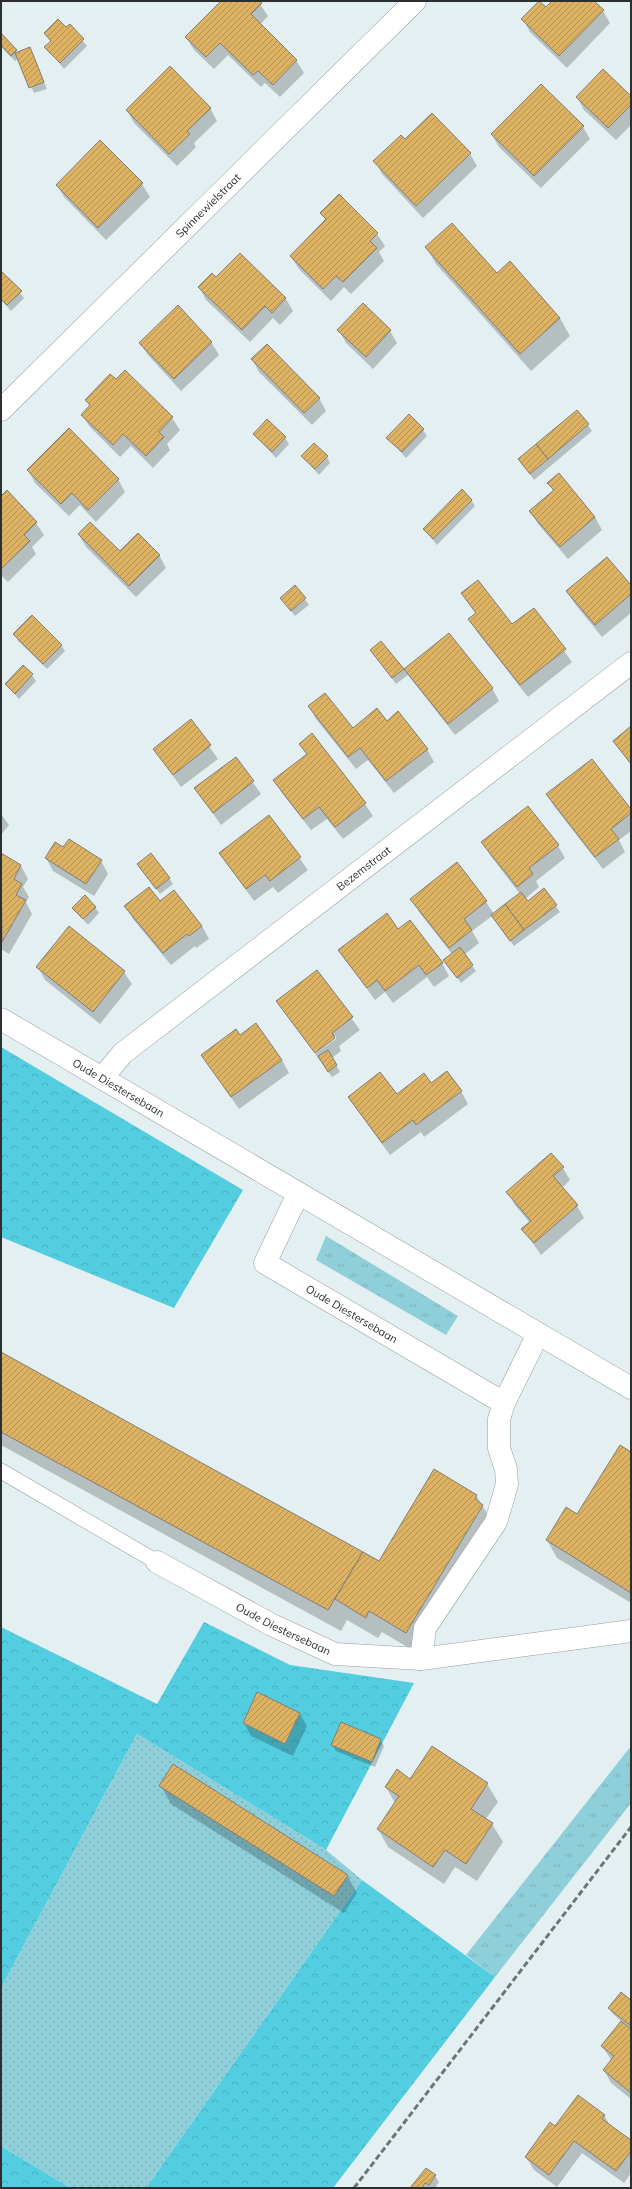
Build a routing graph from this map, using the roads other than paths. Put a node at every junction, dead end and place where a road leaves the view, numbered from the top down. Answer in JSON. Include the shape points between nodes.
{"nodes":[{"id":1,"x":415,"y":1,"type":"edge"},
{"id":2,"x":1,"y":410,"type":"edge"},
{"id":3,"x":631,"y":664,"type":"edge"},
{"id":4,"x":1,"y":1019,"type":"edge"},
{"id":5,"x":102,"y":1078,"type":"junction"},
{"id":6,"x":298,"y":1194,"type":"junction"},
{"id":7,"x":538,"y":1334,"type":"junction"},
{"id":8,"x":631,"y":1388,"type":"edge"},
{"id":9,"x":504,"y":1403,"type":"junction"},
{"id":10,"x":1,"y":1472,"type":"edge"},
{"id":11,"x":158,"y":1562,"type":"joint"},
{"id":12,"x":631,"y":1631,"type":"edge"},
{"id":13,"x":421,"y":1659,"type":"junction"}],
"edges":[{"from":1,"to":2,"type":"street","name":"Spinnewielstraat"},
{"from":3,"to":5,"type":"street","name":"Bezemstraat","via":[[123,1053]]},
{"from":4,"to":5,"type":"street","name":"Oude Diestersebaan"},
{"from":5,"to":6,"type":"street","name":"Oude Diestersebaan"},
{"from":6,"to":7,"type":"street","name":"Oude Diestersebaan"},
{"from":6,"to":9,"type":"street","name":"Oude Diestersebaan","via":[[265,1263]]},
{"from":7,"to":8,"type":"street","name":"Oude Diestersebaan"},
{"from":7,"to":9,"type":"street"},
{"from":9,"to":13,"type":"street","via":[[499,1419],[499,1448],[506,1469],[507,1484],[496,1522],[425,1628]]},
{"from":10,"to":11,"type":"lane"},
{"from":11,"to":13,"type":"street","name":"Oude Diestersebaan","via":[[272,1625],[335,1654]]},
{"from":12,"to":13,"type":"street","name":"Oude Diestersebaan"}]}
